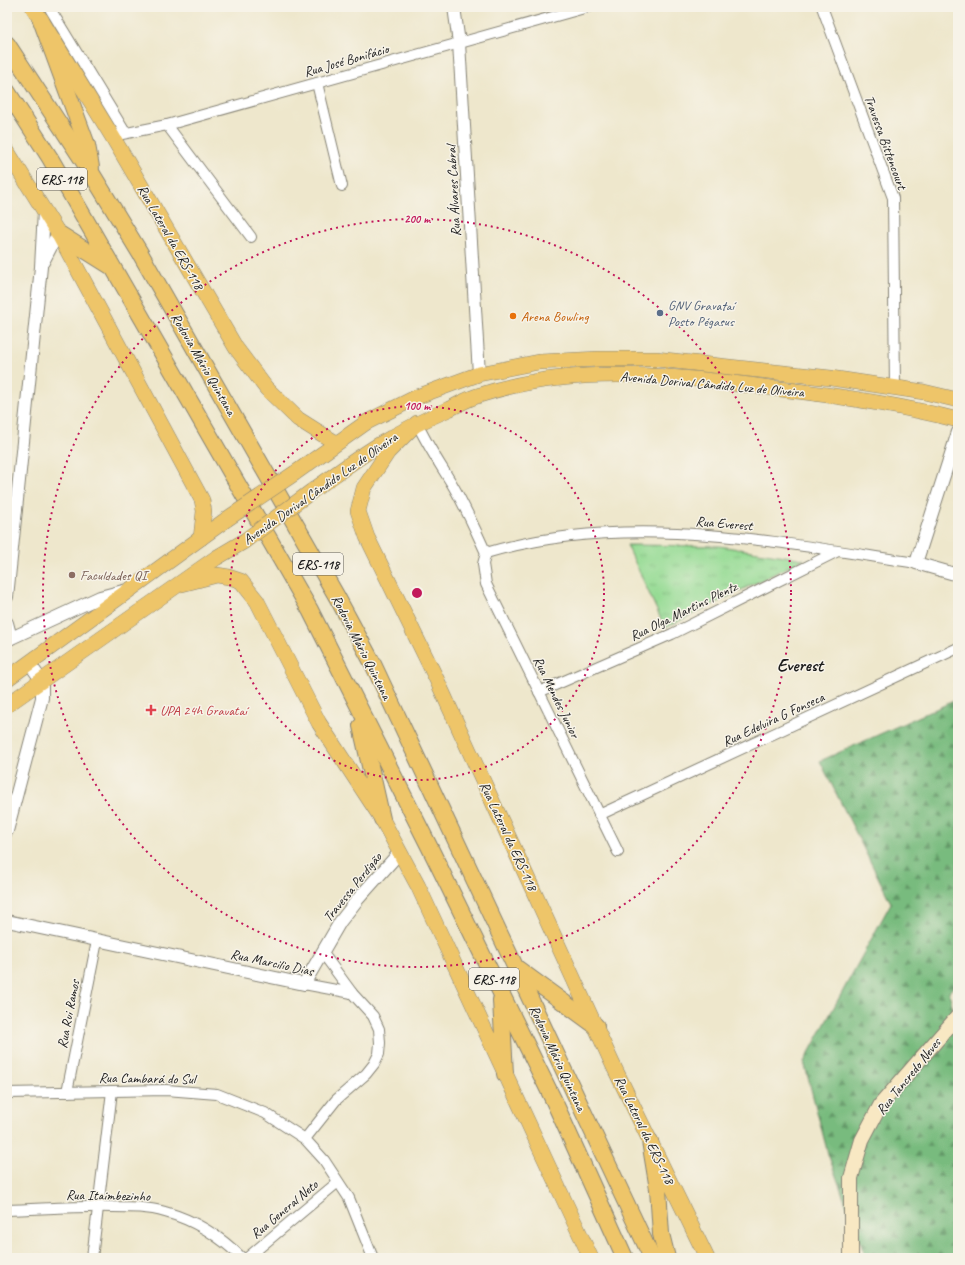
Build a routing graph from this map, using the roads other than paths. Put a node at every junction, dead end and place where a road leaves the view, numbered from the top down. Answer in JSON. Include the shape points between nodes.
{"nodes":[{"id":1,"x":33,"y":7,"type":"edge"},
{"id":2,"x":454,"y":7,"type":"edge"},
{"id":3,"x":588,"y":7,"type":"edge"},
{"id":4,"x":822,"y":7,"type":"edge"},
{"id":5,"x":45,"y":14,"type":"edge"},
{"id":6,"x":459,"y":43,"type":"junction"},
{"id":7,"x":7,"y":44,"type":"edge"},
{"id":8,"x":317,"y":83,"type":"junction"},
{"id":9,"x":7,"y":91,"type":"edge"},
{"id":10,"x":167,"y":125,"type":"junction"},
{"id":11,"x":118,"y":134,"type":"junction"},
{"id":12,"x":9,"y":160,"type":"edge"},
{"id":13,"x":92,"y":174,"type":"junction"},
{"id":14,"x":342,"y":186,"type":"dead end"},
{"id":15,"x":44,"y":211,"type":"junction"},
{"id":16,"x":58,"y":233,"type":"junction"},
{"id":17,"x":250,"y":237,"type":"dead end"},
{"id":18,"x":41,"y":267,"type":"junction"},
{"id":19,"x":115,"y":269,"type":"junction"},
{"id":20,"x":479,"y":374,"type":"junction"},
{"id":21,"x":895,"y":388,"type":"junction"},
{"id":22,"x":958,"y":400,"type":"edge"},
{"id":23,"x":958,"y":420,"type":"edge"},
{"id":24,"x":417,"y":423,"type":"junction"},
{"id":25,"x":958,"y":432,"type":"edge"},
{"id":26,"x":336,"y":443,"type":"junction"},
{"id":27,"x":201,"y":538,"type":"junction"},
{"id":28,"x":836,"y":552,"type":"junction"},
{"id":29,"x":486,"y":553,"type":"junction"},
{"id":30,"x":916,"y":563,"type":"junction"},
{"id":31,"x":958,"y":575,"type":"edge"},
{"id":32,"x":182,"y":584,"type":"junction"},
{"id":33,"x":130,"y":589,"type":"junction"},
{"id":34,"x":7,"y":597,"type":"edge"},
{"id":35,"x":7,"y":624,"type":"edge"},
{"id":36,"x":9,"y":639,"type":"edge"},
{"id":37,"x":958,"y":648,"type":"edge"},
{"id":38,"x":29,"y":663,"type":"junction"},
{"id":39,"x":7,"y":679,"type":"edge"},
{"id":40,"x":42,"y":681,"type":"junction"},
{"id":41,"x":539,"y":692,"type":"junction"},
{"id":42,"x":356,"y":704,"type":"junction"},
{"id":43,"x":7,"y":705,"type":"edge"},
{"id":44,"x":600,"y":815,"type":"junction"},
{"id":45,"x":382,"y":819,"type":"junction"},
{"id":46,"x":7,"y":831,"type":"edge"},
{"id":47,"x":400,"y":852,"type":"junction"},
{"id":48,"x":618,"y":852,"type":"dead end"},
{"id":49,"x":7,"y":921,"type":"edge"},
{"id":50,"x":97,"y":941,"type":"junction"},
{"id":51,"x":322,"y":952,"type":"junction"},
{"id":52,"x":516,"y":968,"type":"junction"},
{"id":53,"x":304,"y":984,"type":"junction"},
{"id":54,"x":352,"y":993,"type":"junction"},
{"id":55,"x":501,"y":993,"type":"junction"},
{"id":56,"x":958,"y":1016,"type":"edge"},
{"id":57,"x":596,"y":1026,"type":"junction"},
{"id":58,"x":505,"y":1074,"type":"junction"},
{"id":59,"x":112,"y":1091,"type":"junction"},
{"id":60,"x":67,"y":1092,"type":"junction"},
{"id":61,"x":7,"y":1093,"type":"edge"},
{"id":62,"x":305,"y":1139,"type":"junction"},
{"id":63,"x":650,"y":1142,"type":"junction"},
{"id":64,"x":338,"y":1182,"type":"junction"},
{"id":65,"x":99,"y":1207,"type":"junction"},
{"id":66,"x":7,"y":1210,"type":"edge"},
{"id":67,"x":92,"y":1258,"type":"edge"},
{"id":68,"x":242,"y":1258,"type":"edge"},
{"id":69,"x":248,"y":1258,"type":"edge"},
{"id":70,"x":373,"y":1258,"type":"edge"},
{"id":71,"x":591,"y":1258,"type":"edge"},
{"id":72,"x":625,"y":1258,"type":"edge"},
{"id":73,"x":652,"y":1258,"type":"edge"},
{"id":74,"x":667,"y":1258,"type":"edge"},
{"id":75,"x":707,"y":1258,"type":"edge"},
{"id":76,"x":852,"y":1258,"type":"edge"}],
"edges":[{"from":1,"to":5,"type":"main road","name":"Rua Lateral da ERS-118"},
{"from":2,"to":6,"type":"street","name":"Rua Álvares Cabral"},
{"from":3,"to":6,"type":"street","name":"Rua José Bonifácio"},
{"from":4,"to":21,"type":"street","name":"Travessa Bittencourt","via":[[892,198]]},
{"from":5,"to":11,"type":"main road","name":"Rua Lateral da ERS-118"},
{"from":5,"to":13,"type":"highway","via":[[87,145]]},
{"from":6,"to":8,"type":"street","name":"Rua José Bonifácio"},
{"from":6,"to":20,"type":"street","name":"Rua Álvares Cabral"},
{"from":7,"to":13,"type":"highway","name":"Rodovia Mário Quintana","number":"ERS-118"},
{"from":8,"to":10,"type":"street","name":"Rua José Bonifácio"},
{"from":8,"to":14,"type":"street"},
{"from":9,"to":19,"type":"highway","name":"Rodovia Mário Quintana","number":"ERS-118","via":[[50,158]]},
{"from":10,"to":11,"type":"street","name":"Rua José Bonifácio"},
{"from":10,"to":17,"type":"street"},
{"from":11,"to":26,"type":"main road","name":"Rua Lateral da ERS-118","via":[[236,348],[266,388],[298,419]]},
{"from":12,"to":15,"type":"main road"},
{"from":13,"to":52,"type":"highway","name":"Rodovia Mário Quintana","number":"ERS-118","via":[[201,359],[372,662]]},
{"from":15,"to":16,"type":"main road"},
{"from":15,"to":18,"type":"street"},
{"from":16,"to":18,"type":"street"},
{"from":16,"to":19,"type":"highway"},
{"from":16,"to":27,"type":"main road","via":[[202,500],[204,511]]},
{"from":18,"to":34,"type":"street"},
{"from":19,"to":42,"type":"highway","name":"Rodovia Mário Quintana","number":"ERS-118","via":[[310,610]]},
{"from":20,"to":21,"type":"main road","name":"Avenida Dorival Cândido Luz de Oliveira","via":[[539,362],[656,359],[831,378]]},
{"from":20,"to":26,"type":"main road","name":"Avenida Dorival Cândido Luz de Oliveira","via":[[419,396],[367,422]]},
{"from":21,"to":22,"type":"main road","name":"Avenida Dorival Cândido Luz de Oliveira"},
{"from":23,"to":24,"type":"main road","name":"Avenida Dorival Cândido Luz de Oliveira","via":[[917,409],[729,382],[632,375],[586,375],[542,380],[479,395]]},
{"from":24,"to":29,"type":"street","via":[[432,454],[468,514]]},
{"from":24,"to":32,"type":"main road","name":"Avenida Dorival Cândido Luz de Oliveira","bridge":true,"via":[[380,443]]},
{"from":24,"to":57,"type":"main road","name":"Rua Lateral da ERS-118","via":[[376,468],[364,488],[358,511],[367,537],[433,671]]},
{"from":25,"to":30,"type":"street"},
{"from":26,"to":27,"type":"main road","name":"Avenida Dorival Cândido Luz de Oliveira","bridge":true},
{"from":27,"to":33,"type":"main road","name":"Avenida Dorival Cândido Luz de Oliveira"},
{"from":28,"to":29,"type":"street","name":"Rua Everest","via":[[736,538],[656,533],[546,538]]},
{"from":28,"to":30,"type":"street","name":"Rua Everest"},
{"from":28,"to":41,"type":"street","name":"Rua Olga Martins Plentz","via":[[672,634]]},
{"from":29,"to":41,"type":"street","name":"Rua Mendes Junior","via":[[482,564],[486,584]]},
{"from":30,"to":31,"type":"street","name":"Rua Everest"},
{"from":32,"to":40,"type":"main road","name":"Avenida Dorival Cândido Luz de Oliveira"},
{"from":32,"to":45,"type":"main road","via":[[217,575],[241,581],[257,602],[320,723]]},
{"from":33,"to":36,"type":"street","via":[[100,597]]},
{"from":33,"to":38,"type":"main road","name":"Avenida Dorival Cândido Luz de Oliveira"},
{"from":35,"to":36,"type":"street"},
{"from":37,"to":44,"type":"street","name":"Rua Edelvira G Fonseca"},
{"from":38,"to":39,"type":"main road","name":"Avenida Dorival Cândido Luz de Oliveira"},
{"from":38,"to":40,"type":"street"},
{"from":40,"to":43,"type":"main road","name":"Avenida Dorival Cândido Luz de Oliveira"},
{"from":40,"to":46,"type":"street","via":[[38,717]]},
{"from":41,"to":44,"type":"street","name":"Rua Mendes Junior"},
{"from":42,"to":45,"type":"highway"},
{"from":42,"to":55,"type":"highway","name":"Rodovia Mário Quintana","number":"ERS-118"},
{"from":44,"to":48,"type":"street","name":"Rua Mendes Junior"},
{"from":45,"to":47,"type":"main road"},
{"from":47,"to":51,"type":"street","name":"Travessa Perdigão","via":[[358,898]]},
{"from":47,"to":58,"type":"main road"},
{"from":49,"to":50,"type":"street","name":"Rua Marcilio Dias"},
{"from":50,"to":53,"type":"street","name":"Rua Marcilio Dias"},
{"from":50,"to":60,"type":"street","name":"Rua Rui Ramos"},
{"from":51,"to":53,"type":"street","name":"Travessa Perdigão"},
{"from":51,"to":54,"type":"street"},
{"from":52,"to":57,"type":"highway"},
{"from":52,"to":73,"type":"highway","name":"Rodovia Mário Quintana","number":"ERS-118"},
{"from":53,"to":54,"type":"street","name":"Rua Marcilio Dias"},
{"from":54,"to":62,"type":"street","via":[[373,1016],[378,1029],[378,1054],[366,1074],[336,1100]]},
{"from":55,"to":58,"type":"highway"},
{"from":55,"to":72,"type":"highway","name":"Rodovia Mário Quintana","number":"ERS-118"},
{"from":56,"to":76,"type":"main road","name":"Rua Tancredo Neves","via":[[881,1104],[862,1140],[851,1178]]},
{"from":57,"to":63,"type":"main road","name":"Rua Lateral da ERS-118"},
{"from":58,"to":71,"type":"main road"},
{"from":59,"to":60,"type":"street","name":"Rua Cambará do Sul"},
{"from":59,"to":62,"type":"street","name":"Rua Cambará do Sul","via":[[166,1090],[217,1094],[265,1113]]},
{"from":59,"to":65,"type":"street"},
{"from":60,"to":61,"type":"street","name":"Rua Cambará do Sul"},
{"from":62,"to":64,"type":"street","name":"Rua Cambará do Sul","via":[[324,1160]]},
{"from":63,"to":74,"type":"highway","via":[[658,1189],[661,1234]]},
{"from":63,"to":75,"type":"main road","name":"Rua Lateral da ERS-118"},
{"from":64,"to":69,"type":"street","name":"Rua General Neto"},
{"from":64,"to":70,"type":"street","name":"Rua Cambará do Sul","via":[[356,1214]]},
{"from":65,"to":66,"type":"street","name":"Rua Itaimbezinho"},
{"from":65,"to":67,"type":"street"},
{"from":65,"to":68,"type":"street","name":"Rua Itaimbezinho","via":[[133,1207],[164,1211],[226,1242]]}]}
